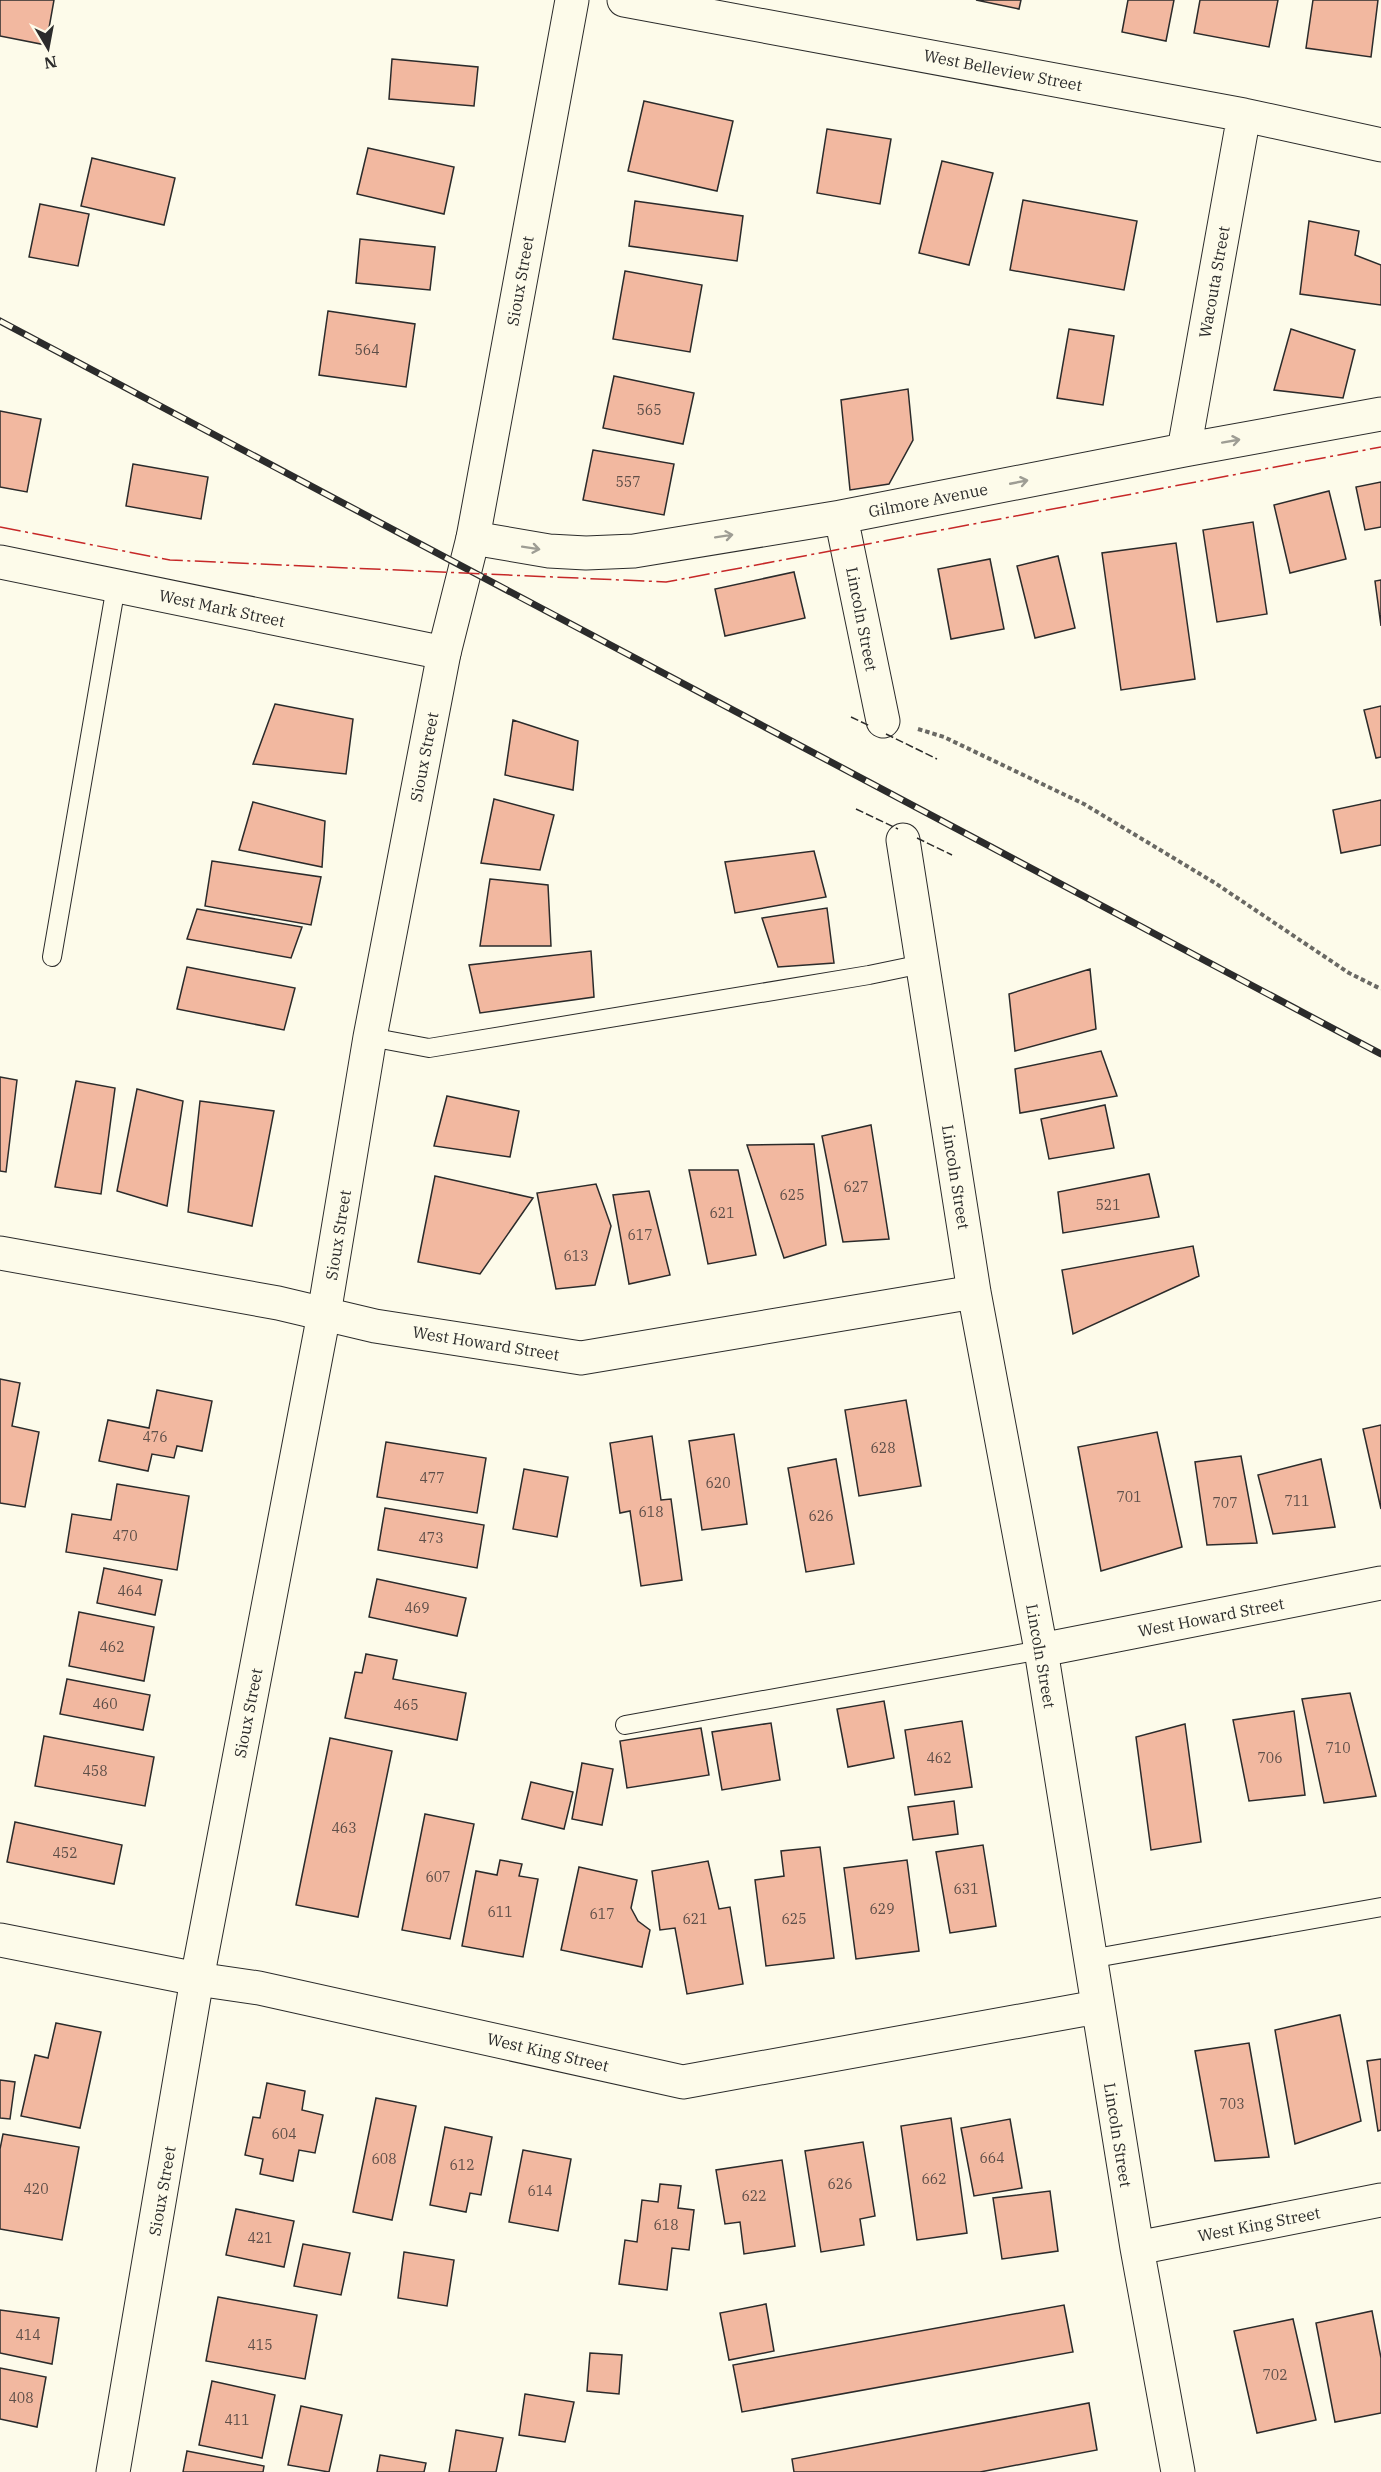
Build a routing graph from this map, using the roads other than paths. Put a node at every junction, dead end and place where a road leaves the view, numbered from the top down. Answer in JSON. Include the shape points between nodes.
{"nodes":[{"id":1,"x":572,"y":0,"type":"edge"},
{"id":2,"x":624,"y":0,"type":"edge"},
{"id":3,"x":1244,"y":115,"type":"junction"},
{"id":4,"x":1381,"y":145,"type":"edge"},
{"id":5,"x":1381,"y":414,"type":"edge"},
{"id":6,"x":1184,"y":450,"type":"junction"},
{"id":7,"x":841,"y":517,"type":"junction"},
{"id":8,"x":473,"y":538,"type":"junction"},
{"id":9,"x":0,"y":562,"type":"edge"},
{"id":10,"x":116,"y":586,"type":"junction"},
{"id":11,"x":444,"y":653,"type":"junction"},
{"id":12,"x":882,"y":721,"type":"road end"},
{"id":13,"x":903,"y":840,"type":"dead end"},
{"id":14,"x":52,"y":957,"type":"dead end"},
{"id":15,"x":922,"y":964,"type":"junction"},
{"id":16,"x":370,"y":1037,"type":"junction"},
{"id":17,"x":0,"y":1253,"type":"edge"},
{"id":18,"x":974,"y":1292,"type":"junction"},
{"id":19,"x":324,"y":1314,"type":"junction"},
{"id":20,"x":1381,"y":1583,"type":"edge"},
{"id":21,"x":1041,"y":1650,"type":"junction"},
{"id":22,"x":625,"y":1725,"type":"dead end"},
{"id":23,"x":1381,"y":1907,"type":"edge"},
{"id":24,"x":0,"y":1940,"type":"edge"},
{"id":25,"x":1090,"y":1959,"type":"junction"},
{"id":26,"x":198,"y":1979,"type":"junction"},
{"id":27,"x":1097,"y":2007,"type":"junction"},
{"id":28,"x":1381,"y":2200,"type":"edge"},
{"id":29,"x":1137,"y":2248,"type":"junction"},
{"id":30,"x":113,"y":2472,"type":"edge"},
{"id":31,"x":1178,"y":2472,"type":"edge"}],
"edges":[{"from":1,"to":8,"type":"street","name":"Sioux Street"},
{"from":2,"to":3,"type":"street","name":"West Belleview Street"},
{"from":3,"to":4,"type":"street","name":"West Belleview Street"},
{"from":3,"to":6,"type":"street","name":"Wacouta Street"},
{"from":6,"to":5,"type":"street","name":"Gilmore Avenue","one_way":true},
{"from":7,"to":6,"type":"street","name":"Gilmore Avenue","one_way":true},
{"from":8,"to":7,"type":"street","name":"Gilmore Avenue","one_way":true,"via":[[586,553],[634,551]]},
{"from":7,"to":12,"type":"street","name":"Lincoln Street"},
{"from":8,"to":11,"type":"street","name":"Sioux Street"},
{"from":9,"to":10,"type":"street","name":"West Mark Street"},
{"from":10,"to":11,"type":"street","name":"West Mark Street"},
{"from":10,"to":14,"type":"lane"},
{"from":11,"to":16,"type":"street","name":"Sioux Street"},
{"from":13,"to":15,"type":"street","name":"Lincoln Street"},
{"from":15,"to":16,"type":"lane","via":[[429,1048]]},
{"from":15,"to":18,"type":"street","name":"Lincoln Street"},
{"from":16,"to":19,"type":"street","name":"Sioux Street"},
{"from":17,"to":19,"type":"street","name":"West Howard Street"},
{"from":18,"to":19,"type":"street","name":"West Howard Street","via":[[581,1358],[375,1326]]},
{"from":18,"to":21,"type":"street","name":"Lincoln Street"},
{"from":19,"to":26,"type":"street","name":"Sioux Street"},
{"from":20,"to":21,"type":"street","name":"West Howard Street"},
{"from":21,"to":22,"type":"lane"},
{"from":21,"to":25,"type":"street","name":"Lincoln Street"},
{"from":23,"to":25,"type":"lane"},
{"from":24,"to":26,"type":"street","name":"West King Street"},
{"from":25,"to":27,"type":"street","name":"Lincoln Street"},
{"from":26,"to":27,"type":"street","name":"West King Street","via":[[259,1988],[682,2082]]},
{"from":26,"to":30,"type":"street","name":"Sioux Street"},
{"from":27,"to":29,"type":"street","name":"Lincoln Street"},
{"from":28,"to":29,"type":"street","name":"West King Street"},
{"from":29,"to":31,"type":"street","name":"Lincoln Street"}]}
